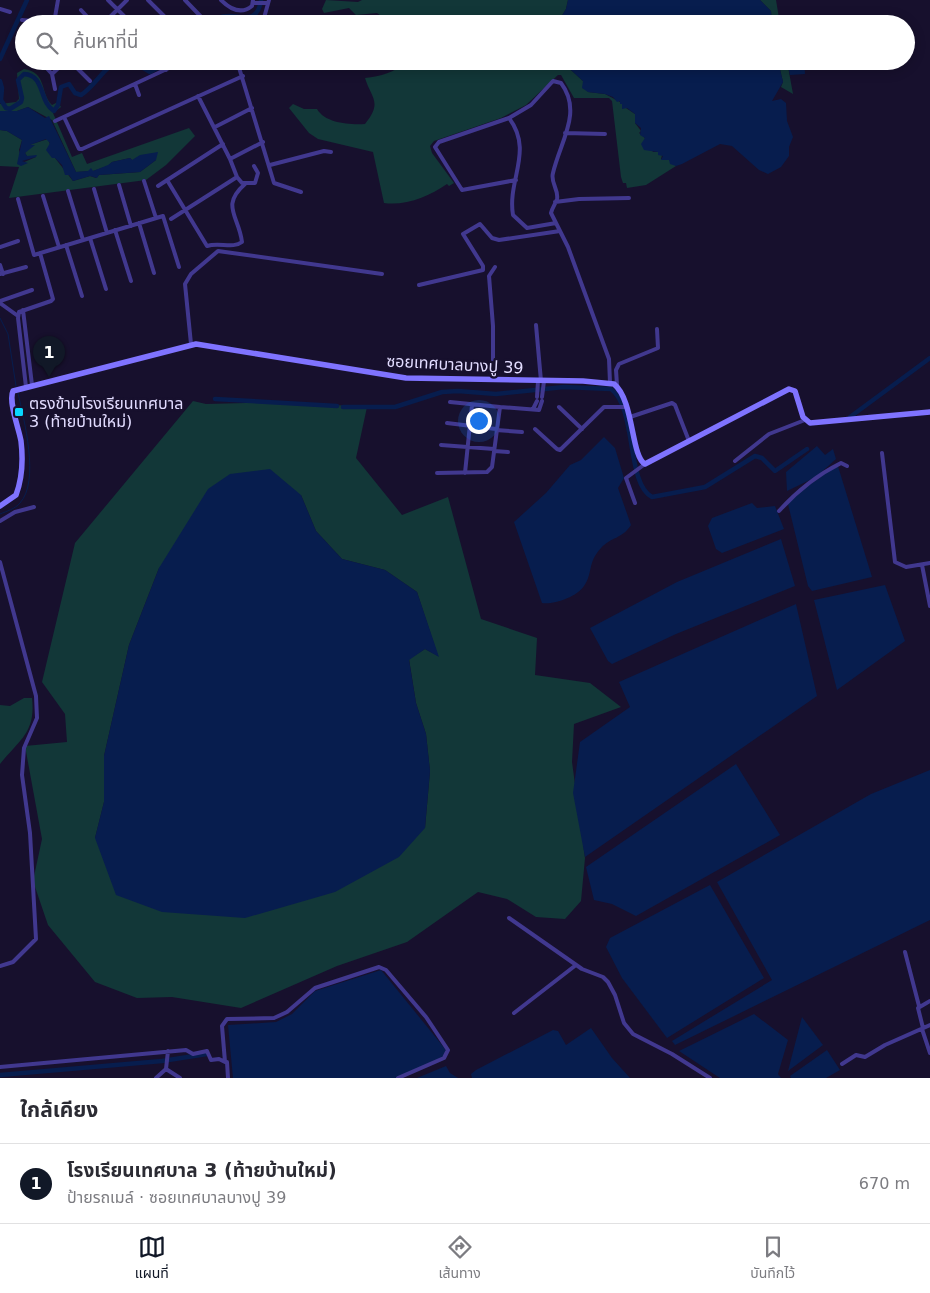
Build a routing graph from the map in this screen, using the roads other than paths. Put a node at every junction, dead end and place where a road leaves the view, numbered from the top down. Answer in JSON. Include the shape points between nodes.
{"nodes":[{"id":1,"x":58,"y":0,"type":"edge"},
{"id":2,"x":108,"y":0,"type":"edge"},
{"id":3,"x":127,"y":0,"type":"edge"},
{"id":4,"x":148,"y":0,"type":"edge"},
{"id":5,"x":185,"y":0,"type":"edge"},
{"id":6,"x":221,"y":0,"type":"edge"},
{"id":7,"x":253,"y":1,"type":"edge"},
{"id":8,"x":268,"y":1,"type":"edge"},
{"id":9,"x":0,"y":9,"type":"edge"},
{"id":10,"x":118,"y":9,"type":"junction"},
{"id":11,"x":81,"y":10,"type":"dead end"},
{"id":12,"x":10,"y":12,"type":"dead end"},
{"id":13,"x":55,"y":15,"type":"edge"},
{"id":14,"x":86,"y":15,"type":"edge"},
{"id":15,"x":112,"y":15,"type":"edge"},
{"id":16,"x":124,"y":15,"type":"edge"},
{"id":17,"x":164,"y":15,"type":"edge"},
{"id":18,"x":199,"y":15,"type":"edge"},
{"id":19,"x":265,"y":15,"type":"edge"},
{"id":20,"x":48,"y":70,"type":"edge"},
{"id":21,"x":56,"y":70,"type":"edge"},
{"id":22,"x":79,"y":70,"type":"edge"},
{"id":23,"x":164,"y":70,"type":"edge"},
{"id":24,"x":241,"y":70,"type":"edge"},
{"id":25,"x":52,"y":74,"type":"junction"},
{"id":26,"x":243,"y":76,"type":"junction"},
{"id":27,"x":90,"y":81,"type":"dead end"},
{"id":28,"x":135,"y":84,"type":"junction"},
{"id":29,"x":55,"y":89,"type":"dead end"},
{"id":30,"x":139,"y":95,"type":"dead end"},
{"id":31,"x":198,"y":96,"type":"junction"},
{"id":32,"x":252,"y":108,"type":"junction"},
{"id":33,"x":64,"y":116,"type":"junction"},
{"id":34,"x":509,"y":118,"type":"junction"},
{"id":35,"x":55,"y":121,"type":"dead end"},
{"id":36,"x":215,"y":127,"type":"junction"},
{"id":37,"x":565,"y":133,"type":"junction"},
{"id":38,"x":605,"y":134,"type":"dead end"},
{"id":39,"x":262,"y":142,"type":"junction"},
{"id":40,"x":223,"y":144,"type":"junction"},
{"id":41,"x":331,"y":152,"type":"dead end"},
{"id":42,"x":230,"y":159,"type":"junction"},
{"id":43,"x":270,"y":165,"type":"junction"},
{"id":44,"x":254,"y":166,"type":"dead end"},
{"id":45,"x":237,"y":177,"type":"junction"},
{"id":46,"x":167,"y":180,"type":"junction"},
{"id":47,"x":516,"y":180,"type":"junction"},
{"id":48,"x":144,"y":181,"type":"dead end"},
{"id":49,"x":244,"y":184,"type":"junction"},
{"id":50,"x":119,"y":185,"type":"dead end"},
{"id":51,"x":158,"y":186,"type":"dead end"},
{"id":52,"x":94,"y":189,"type":"dead end"},
{"id":53,"x":68,"y":192,"type":"dead end"},
{"id":54,"x":301,"y":192,"type":"dead end"},
{"id":55,"x":43,"y":196,"type":"dead end"},
{"id":56,"x":628,"y":198,"type":"dead end"},
{"id":57,"x":18,"y":199,"type":"dead end"},
{"id":58,"x":555,"y":202,"type":"junction"},
{"id":59,"x":185,"y":210,"type":"junction"},
{"id":60,"x":156,"y":218,"type":"junction"},
{"id":61,"x":170,"y":219,"type":"dead end"},
{"id":62,"x":139,"y":223,"type":"junction"},
{"id":63,"x":556,"y":223,"type":"junction"},
{"id":64,"x":131,"y":226,"type":"junction"},
{"id":65,"x":115,"y":230,"type":"junction"},
{"id":66,"x":560,"y":231,"type":"junction"},
{"id":67,"x":107,"y":233,"type":"junction"},
{"id":68,"x":90,"y":238,"type":"junction"},
{"id":69,"x":83,"y":240,"type":"junction"},
{"id":70,"x":18,"y":241,"type":"dead end"},
{"id":71,"x":66,"y":245,"type":"junction"},
{"id":72,"x":0,"y":247,"type":"edge"},
{"id":73,"x":59,"y":247,"type":"junction"},
{"id":74,"x":40,"y":253,"type":"junction"},
{"id":75,"x":0,"y":265,"type":"edge"},
{"id":76,"x":26,"y":267,"type":"dead end"},
{"id":77,"x":179,"y":267,"type":"dead end"},
{"id":78,"x":495,"y":267,"type":"dead end"},
{"id":79,"x":154,"y":273,"type":"dead end"},
{"id":80,"x":1,"y":274,"type":"edge"},
{"id":81,"x":382,"y":274,"type":"dead end"},
{"id":82,"x":131,"y":281,"type":"dead end"},
{"id":83,"x":419,"y":284,"type":"dead end"},
{"id":84,"x":106,"y":289,"type":"dead end"},
{"id":85,"x":32,"y":290,"type":"dead end"},
{"id":86,"x":82,"y":296,"type":"dead end"},
{"id":87,"x":0,"y":302,"type":"edge"},
{"id":88,"x":23,"y":310,"type":"junction"},
{"id":89,"x":18,"y":316,"type":"junction"},
{"id":90,"x":536,"y":325,"type":"dead end"},
{"id":91,"x":657,"y":329,"type":"dead end"},
{"id":92,"x":191,"y":344,"type":"junction"},
{"id":93,"x":493,"y":380,"type":"junction"},
{"id":94,"x":541,"y":381,"type":"junction"},
{"id":95,"x":610,"y":383,"type":"junction"},
{"id":96,"x":617,"y":385,"type":"junction"},
{"id":97,"x":29,"y":386,"type":"junction"},
{"id":98,"x":450,"y":402,"type":"dead end"},
{"id":99,"x":472,"y":405,"type":"junction"},
{"id":100,"x":500,"y":407,"type":"junction"},
{"id":101,"x":559,"y":407,"type":"dead end"},
{"id":102,"x":627,"y":407,"type":"junction"},
{"id":103,"x":930,"y":412,"type":"edge"},
{"id":104,"x":630,"y":416,"type":"junction"},
{"id":105,"x":805,"y":420,"type":"junction"},
{"id":106,"x":447,"y":423,"type":"dead end"},
{"id":107,"x":470,"y":426,"type":"junction"},
{"id":108,"x":535,"y":429,"type":"dead end"},
{"id":109,"x":582,"y":429,"type":"junction"},
{"id":110,"x":496,"y":430,"type":"junction"},
{"id":111,"x":522,"y":432,"type":"dead end"},
{"id":112,"x":689,"y":441,"type":"junction"},
{"id":113,"x":441,"y":445,"type":"dead end"},
{"id":114,"x":467,"y":447,"type":"junction"},
{"id":115,"x":494,"y":450,"type":"junction"},
{"id":116,"x":508,"y":452,"type":"dead end"},
{"id":117,"x":882,"y":453,"type":"dead end"},
{"id":118,"x":735,"y":461,"type":"dead end"},
{"id":119,"x":645,"y":464,"type":"junction"},
{"id":120,"x":846,"y":466,"type":"dead end"},
{"id":121,"x":437,"y":473,"type":"dead end"},
{"id":122,"x":465,"y":474,"type":"junction"},
{"id":123,"x":635,"y":503,"type":"dead end"},
{"id":124,"x":0,"y":506,"type":"edge"},
{"id":125,"x":34,"y":506,"type":"dead end"},
{"id":126,"x":779,"y":511,"type":"dead end"},
{"id":127,"x":0,"y":521,"type":"edge"},
{"id":128,"x":0,"y":562,"type":"edge"},
{"id":129,"x":930,"y":563,"type":"edge"},
{"id":130,"x":922,"y":565,"type":"junction"},
{"id":131,"x":930,"y":606,"type":"edge"},
{"id":132,"x":509,"y":918,"type":"dead end"},
{"id":133,"x":905,"y":952,"type":"dead end"},
{"id":134,"x":576,"y":965,"type":"junction"},
{"id":135,"x":0,"y":966,"type":"edge"},
{"id":136,"x":930,"y":1001,"type":"edge"},
{"id":137,"x":919,"y":1006,"type":"junction"},
{"id":138,"x":514,"y":1013,"type":"dead end"},
{"id":139,"x":930,"y":1025,"type":"edge"},
{"id":140,"x":922,"y":1029,"type":"junction"},
{"id":141,"x":168,"y":1051,"type":"junction"},
{"id":142,"x":930,"y":1053,"type":"edge"},
{"id":143,"x":227,"y":1062,"type":"junction"},
{"id":144,"x":842,"y":1064,"type":"dead end"},
{"id":145,"x":0,"y":1067,"type":"edge"},
{"id":146,"x":166,"y":1069,"type":"junction"},
{"id":147,"x":156,"y":1078,"type":"edge"},
{"id":148,"x":180,"y":1078,"type":"edge"},
{"id":149,"x":228,"y":1078,"type":"edge"},
{"id":150,"x":398,"y":1078,"type":"edge"},
{"id":151,"x":710,"y":1078,"type":"edge"}],
"edges":[{"from":1,"to":13,"type":"street"},
{"from":2,"to":10,"type":"street"},
{"from":3,"to":10,"type":"street"},
{"from":4,"to":17,"type":"street"},
{"from":5,"to":18,"type":"street"},
{"from":6,"to":7,"type":"street","via":[[239,11],[249,9]]},
{"from":7,"to":8,"type":"street"},
{"from":8,"to":19,"type":"street"},
{"from":9,"to":12,"type":"street"},
{"from":10,"to":15,"type":"street"},
{"from":10,"to":16,"type":"street"},
{"from":11,"to":14,"type":"street"},
{"from":20,"to":25,"type":"street"},
{"from":21,"to":25,"type":"street"},
{"from":22,"to":27,"type":"street"},
{"from":23,"to":28,"type":"street"},
{"from":24,"to":26,"type":"street"},
{"from":25,"to":29,"type":"street"},
{"from":26,"to":31,"type":"street"},
{"from":26,"to":32,"type":"street"},
{"from":28,"to":30,"type":"street"},
{"from":28,"to":33,"type":"street"},
{"from":31,"to":33,"type":"street","via":[[80,149]]},
{"from":31,"to":36,"type":"street"},
{"from":32,"to":36,"type":"street"},
{"from":32,"to":39,"type":"street"},
{"from":33,"to":35,"type":"street"},
{"from":34,"to":37,"type":"street","via":[[531,104],[553,81],[558,81],[570,101],[571,120]]},
{"from":34,"to":47,"type":"street","via":[[520,143],[521,159]]},
{"from":34,"to":47,"type":"street","via":[[439,142],[435,147],[462,190]]},
{"from":36,"to":40,"type":"street"},
{"from":37,"to":38,"type":"street"},
{"from":37,"to":58,"type":"street","via":[[552,176],[557,195]]},
{"from":39,"to":42,"type":"street"},
{"from":39,"to":43,"type":"street"},
{"from":40,"to":42,"type":"street"},
{"from":40,"to":46,"type":"street"},
{"from":41,"to":43,"type":"street","via":[[319,152]]},
{"from":42,"to":45,"type":"street"},
{"from":43,"to":54,"type":"street","via":[[276,184]]},
{"from":44,"to":49,"type":"street","via":[[257,181]]},
{"from":45,"to":49,"type":"street"},
{"from":45,"to":59,"type":"street"},
{"from":46,"to":51,"type":"street"},
{"from":46,"to":59,"type":"street"},
{"from":47,"to":63,"type":"street","via":[[512,211],[516,220],[531,228]]},
{"from":48,"to":60,"type":"street"},
{"from":49,"to":59,"type":"street","via":[[234,193],[232,200],[232,212],[242,240],[240,244],[206,246]]},
{"from":50,"to":64,"type":"street"},
{"from":52,"to":67,"type":"street"},
{"from":53,"to":69,"type":"street"},
{"from":55,"to":73,"type":"street"},
{"from":56,"to":58,"type":"street"},
{"from":57,"to":74,"type":"street","via":[[34,255]]},
{"from":58,"to":63,"type":"street","via":[[551,213]]},
{"from":59,"to":61,"type":"street"},
{"from":60,"to":62,"type":"street"},
{"from":60,"to":77,"type":"street","via":[[163,216]]},
{"from":62,"to":64,"type":"street"},
{"from":62,"to":79,"type":"street"},
{"from":63,"to":66,"type":"street"},
{"from":64,"to":65,"type":"street"},
{"from":65,"to":67,"type":"street"},
{"from":65,"to":82,"type":"street"},
{"from":66,"to":83,"type":"street","via":[[499,240],[492,238],[480,224],[463,234],[484,266],[483,270]]},
{"from":66,"to":95,"type":"street","via":[[609,359]]},
{"from":67,"to":68,"type":"street"},
{"from":68,"to":69,"type":"street"},
{"from":68,"to":84,"type":"street"},
{"from":69,"to":71,"type":"street"},
{"from":70,"to":72,"type":"street"},
{"from":71,"to":73,"type":"street"},
{"from":71,"to":86,"type":"street"},
{"from":73,"to":74,"type":"street"},
{"from":74,"to":88,"type":"street","via":[[53,299]]},
{"from":75,"to":80,"type":"street"},
{"from":76,"to":80,"type":"street"},
{"from":78,"to":93,"type":"street","via":[[489,276]]},
{"from":81,"to":92,"type":"street","via":[[218,251],[191,274],[185,284]]},
{"from":85,"to":87,"type":"street"},
{"from":87,"to":89,"type":"street"},
{"from":88,"to":89,"type":"street"},
{"from":88,"to":97,"type":"street"},
{"from":89,"to":97,"type":"street"},
{"from":90,"to":94,"type":"street"},
{"from":91,"to":96,"type":"street","via":[[658,348],[619,364]]},
{"from":92,"to":93,"type":"street","name":"ซอยเทศบาลบางปู 39","via":[[406,378]]},
{"from":92,"to":97,"type":"street","name":"ซอยเทศบาลบางปู 39"},
{"from":93,"to":94,"type":"street","name":"ซอยเทศบาลบางปู 39"},
{"from":94,"to":95,"type":"street","name":"ซอยเทศบาลบางปู 39"},
{"from":94,"to":100,"type":"street","via":[[540,409]]},
{"from":95,"to":96,"type":"street","name":"ซอยเทศบาลบางปู 39"},
{"from":96,"to":102,"type":"street"},
{"from":97,"to":124,"type":"street","via":[[15,390],[11,396],[21,440],[19,484],[13,499]]},
{"from":98,"to":99,"type":"street"},
{"from":99,"to":100,"type":"street"},
{"from":99,"to":107,"type":"street"},
{"from":100,"to":110,"type":"street"},
{"from":101,"to":109,"type":"street"},
{"from":102,"to":104,"type":"street"},
{"from":102,"to":109,"type":"street","via":[[604,407]]},
{"from":103,"to":105,"type":"street","via":[[818,423]]},
{"from":104,"to":112,"type":"street","via":[[672,403]]},
{"from":104,"to":119,"type":"street","via":[[639,457]]},
{"from":105,"to":112,"type":"street","via":[[795,391],[789,389]]},
{"from":105,"to":118,"type":"street","via":[[769,434]]},
{"from":106,"to":107,"type":"street"},
{"from":107,"to":110,"type":"street"},
{"from":107,"to":114,"type":"street"},
{"from":108,"to":109,"type":"street","via":[[559,450]]},
{"from":110,"to":111,"type":"street"},
{"from":110,"to":115,"type":"street"},
{"from":112,"to":119,"type":"street"},
{"from":113,"to":114,"type":"street"},
{"from":114,"to":115,"type":"street"},
{"from":114,"to":122,"type":"street"},
{"from":115,"to":116,"type":"street"},
{"from":115,"to":122,"type":"street","via":[[489,470]]},
{"from":117,"to":130,"type":"street","via":[[894,559],[906,567]]},
{"from":119,"to":123,"type":"street","via":[[626,478]]},
{"from":120,"to":126,"type":"street","via":[[842,463],[829,469],[794,494]]},
{"from":121,"to":122,"type":"street"},
{"from":125,"to":127,"type":"street"},
{"from":128,"to":135,"type":"street","via":[[38,713],[24,748],[22,775],[30,833],[36,939],[13,962]]},
{"from":129,"to":130,"type":"street"},
{"from":130,"to":131,"type":"street"},
{"from":132,"to":134,"type":"street"},
{"from":133,"to":137,"type":"street"},
{"from":134,"to":138,"type":"street"},
{"from":134,"to":151,"type":"street","via":[[608,982],[630,1032]]},
{"from":136,"to":137,"type":"street"},
{"from":137,"to":140,"type":"street"},
{"from":139,"to":140,"type":"street"},
{"from":140,"to":142,"type":"street"},
{"from":140,"to":144,"type":"street","via":[[865,1057],[856,1055]]},
{"from":141,"to":143,"type":"street","via":[[186,1050],[193,1054],[207,1051],[211,1060]]},
{"from":141,"to":145,"type":"street"},
{"from":141,"to":146,"type":"street"},
{"from":143,"to":149,"type":"street"},
{"from":143,"to":150,"type":"street","via":[[222,1026],[227,1019],[274,1018],[287,1012],[315,988],[379,967],[386,970],[426,1017],[448,1050],[444,1058]]},
{"from":146,"to":147,"type":"street"},
{"from":146,"to":148,"type":"street"}]}
